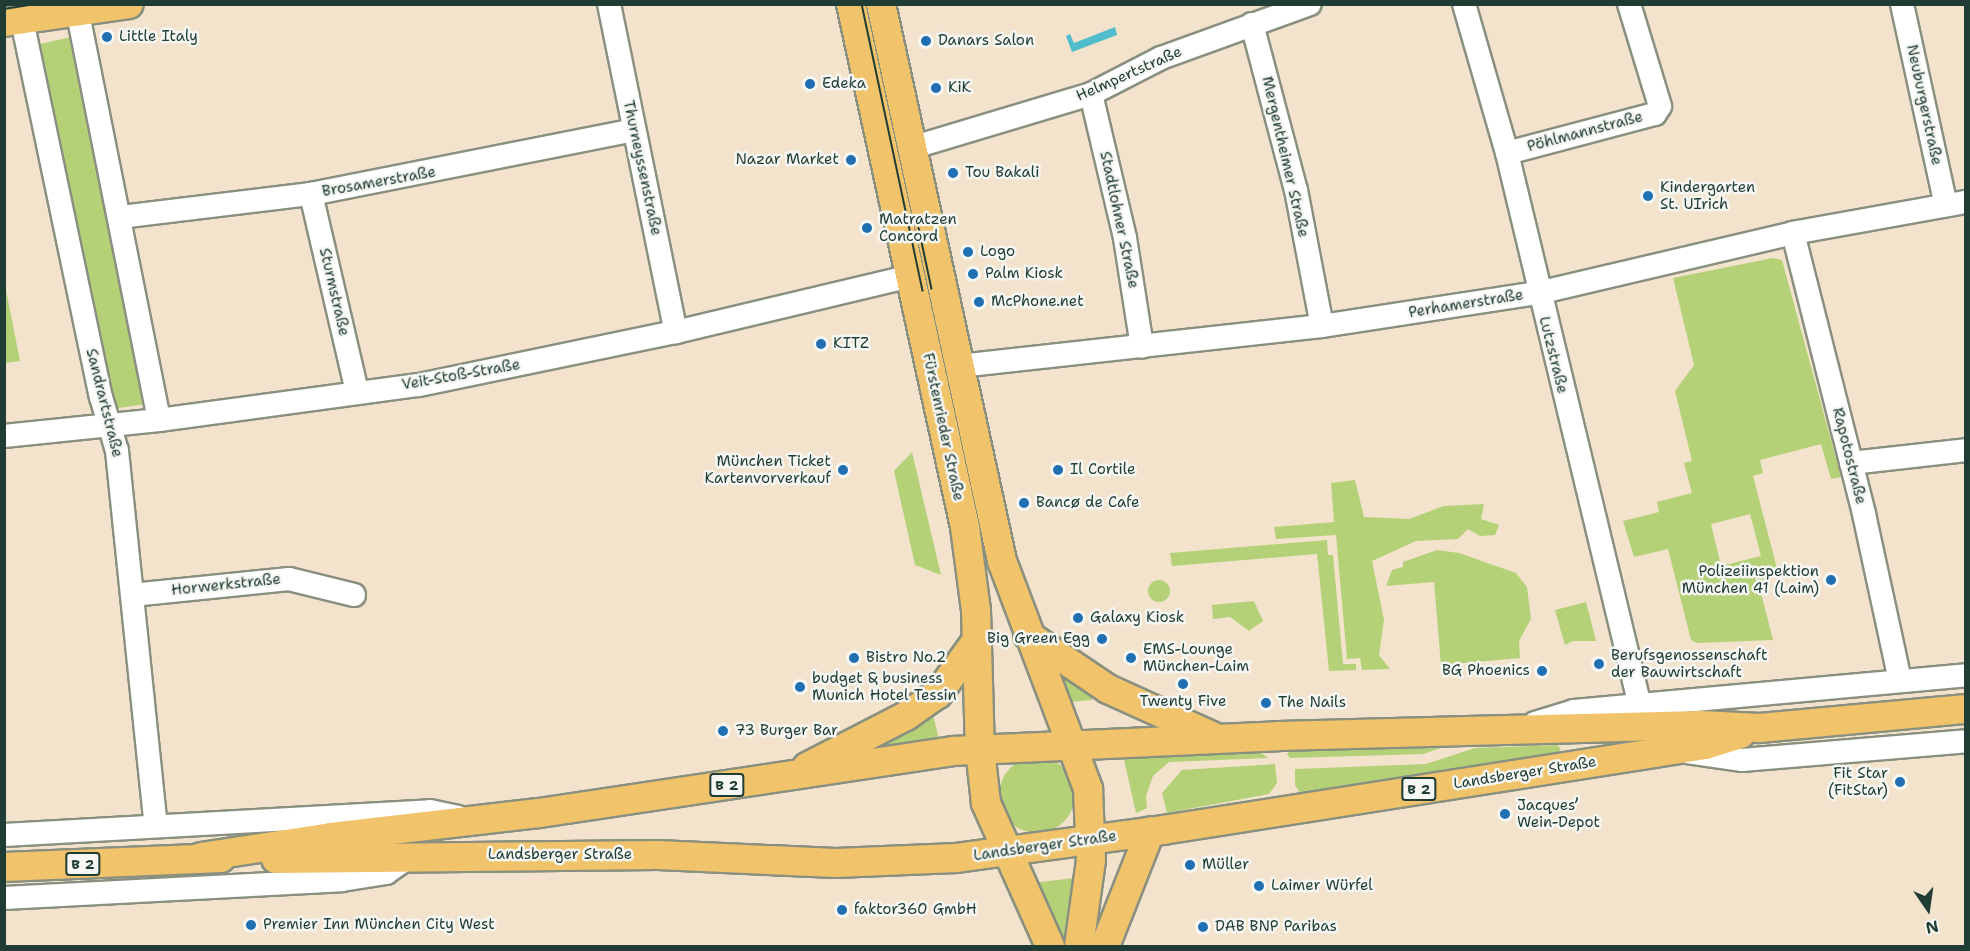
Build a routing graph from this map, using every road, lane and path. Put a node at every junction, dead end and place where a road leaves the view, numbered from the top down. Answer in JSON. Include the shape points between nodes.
{"nodes":[{"id":1,"x":129,"y":4,"type":"edge"},
{"id":2,"x":609,"y":4,"type":"edge"},
{"id":3,"x":850,"y":4,"type":"edge"},
{"id":4,"x":881,"y":4,"type":"edge"},
{"id":5,"x":1310,"y":4,"type":"edge"},
{"id":6,"x":1464,"y":4,"type":"edge"},
{"id":7,"x":1629,"y":4,"type":"edge"},
{"id":8,"x":1902,"y":4,"type":"edge"},
{"id":9,"x":81,"y":9,"type":"edge"},
{"id":10,"x":13,"y":21,"type":"edge"},
{"id":11,"x":1252,"y":24,"type":"junction"},
{"id":12,"x":1091,"y":94,"type":"junction"},
{"id":13,"x":634,"y":130,"type":"junction"},
{"id":14,"x":911,"y":148,"type":"junction"},
{"id":15,"x":1507,"y":153,"type":"junction"},
{"id":16,"x":311,"y":194,"type":"junction"},
{"id":17,"x":1956,"y":204,"type":"edge"},
{"id":18,"x":120,"y":217,"type":"junction"},
{"id":19,"x":1794,"y":233,"type":"junction"},
{"id":20,"x":911,"y":276,"type":"junction"},
{"id":21,"x":1538,"y":293,"type":"junction"},
{"id":22,"x":1322,"y":326,"type":"junction"},
{"id":23,"x":676,"y":332,"type":"junction"},
{"id":24,"x":1142,"y":347,"type":"junction"},
{"id":25,"x":959,"y":366,"type":"junction"},
{"id":26,"x":357,"y":391,"type":"junction"},
{"id":27,"x":159,"y":420,"type":"junction"},
{"id":28,"x":110,"y":425,"type":"junction"},
{"id":29,"x":4,"y":436,"type":"edge"},
{"id":30,"x":1965,"y":450,"type":"edge"},
{"id":31,"x":1851,"y":463,"type":"junction"},
{"id":32,"x":132,"y":595,"type":"junction"},
{"id":33,"x":354,"y":595,"type":"dead end"},
{"id":34,"x":1028,"y":635,"type":"junction"},
{"id":35,"x":977,"y":640,"type":"junction"},
{"id":36,"x":1965,"y":675,"type":"edge"},
{"id":37,"x":1900,"y":680,"type":"junction"},
{"id":38,"x":1640,"y":706,"type":"junction"},
{"id":39,"x":1965,"y":709,"type":"edge"},
{"id":40,"x":1760,"y":728,"type":"junction"},
{"id":41,"x":1502,"y":733,"type":"junction"},
{"id":42,"x":1217,"y":738,"type":"junction"},
{"id":43,"x":1965,"y":741,"type":"edge"},
{"id":44,"x":1073,"y":744,"type":"junction"},
{"id":45,"x":980,"y":749,"type":"junction"},
{"id":46,"x":1673,"y":750,"type":"junction"},
{"id":47,"x":791,"y":776,"type":"junction"},
{"id":48,"x":474,"y":821,"type":"junction"},
{"id":49,"x":156,"y":826,"type":"junction"},
{"id":50,"x":1150,"y":832,"type":"junction"},
{"id":51,"x":4,"y":835,"type":"edge"},
{"id":52,"x":1092,"y":840,"type":"junction"},
{"id":53,"x":1005,"y":852,"type":"junction"},
{"id":54,"x":410,"y":856,"type":"junction"},
{"id":55,"x":201,"y":857,"type":"junction"},
{"id":56,"x":161,"y":860,"type":"junction"},
{"id":57,"x":4,"y":867,"type":"edge"},
{"id":58,"x":163,"y":889,"type":"junction"},
{"id":59,"x":4,"y":898,"type":"edge"},
{"id":60,"x":1050,"y":946,"type":"edge"},
{"id":61,"x":1079,"y":946,"type":"edge"},
{"id":62,"x":1105,"y":946,"type":"edge"}],
"edges":[{"from":1,"to":9,"type":"main road"},
{"from":2,"to":13,"type":"street","name":"Thurneyssenstraße"},
{"from":3,"to":20,"type":"main road","name":"Fürstenrieder Straße"},
{"from":4,"to":14,"type":"main road","name":"Fürstenrieder Straße"},
{"from":5,"to":11,"type":"street","name":"Helmpertstraße"},
{"from":6,"to":15,"type":"street","name":"Lutzstraße"},
{"from":7,"to":15,"type":"street","name":"Pöhlmannstraße","via":[[1660,106],[1655,114]]},
{"from":8,"to":17,"type":"street","name":"Neuburgerstraße"},
{"from":9,"to":10,"type":"main road"},
{"from":9,"to":18,"type":"street"},
{"from":10,"to":28,"type":"street","name":"Sandrartstraße","via":[[100,397]]},
{"from":11,"to":12,"type":"street","name":"Helmpertstraße","via":[[1161,58]]},
{"from":11,"to":22,"type":"street","name":"Mergentheimer Straße","via":[[1296,190]]},
{"from":12,"to":14,"type":"street","name":"Helmpertstraße"},
{"from":12,"to":24,"type":"street","name":"Stadtlohner Straße","via":[[1125,238]]},
{"from":13,"to":16,"type":"street","name":"Brosamerstraße"},
{"from":13,"to":23,"type":"street","name":"Thurneyssenstraße"},
{"from":14,"to":25,"type":"main road","name":"Fürstenrieder Straße"},
{"from":15,"to":21,"type":"street","name":"Lutzstraße"},
{"from":16,"to":18,"type":"street","name":"Brosamerstraße"},
{"from":16,"to":26,"type":"street","name":"Sturmstraße"},
{"from":17,"to":19,"type":"street","name":"Perhamerstraße"},
{"from":18,"to":27,"type":"street"},
{"from":19,"to":21,"type":"street","name":"Perhamerstraße"},
{"from":19,"to":31,"type":"street","name":"Rapotostraße"},
{"from":20,"to":23,"type":"street","name":"Veit-Stoß-Straße"},
{"from":20,"to":35,"type":"main road","name":"Fürstenrieder Straße","via":[[964,527]]},
{"from":21,"to":22,"type":"street","name":"Perhamerstraße"},
{"from":21,"to":38,"type":"street","name":"Lutzstraße"},
{"from":22,"to":24,"type":"street","name":"Perhamerstraße"},
{"from":23,"to":26,"type":"street","name":"Veit-Stoß-Straße","via":[[419,385]]},
{"from":24,"to":25,"type":"street","name":"Perhamerstraße"},
{"from":25,"to":34,"type":"main road","name":"Fürstenrieder Straße","via":[[1002,561]]},
{"from":26,"to":27,"type":"street","name":"Veit-Stoß-Straße"},
{"from":27,"to":28,"type":"street","name":"Veit-Stoß-Straße"},
{"from":28,"to":29,"type":"street","name":"Veit-Stoß-Straße"},
{"from":28,"to":32,"type":"street","name":"Sandrartstraße","via":[[117,451]]},
{"from":30,"to":31,"type":"street"},
{"from":31,"to":37,"type":"street","name":"Rapotostraße"},
{"from":32,"to":33,"type":"street","name":"Horwerkstraße","via":[[289,579]]},
{"from":32,"to":49,"type":"street","name":"Sandrartstraße"},
{"from":34,"to":42,"type":"main road","via":[[1108,689]]},
{"from":34,"to":44,"type":"main road","name":"Fürstenrieder Straße"},
{"from":35,"to":45,"type":"main road","name":"Fürstenrieder Straße"},
{"from":35,"to":47,"type":"main road","via":[[938,694],[906,716]]},
{"from":36,"to":37,"type":"street","name":"Landsberger Straße"},
{"from":37,"to":38,"type":"street","name":"Landsberger Straße"},
{"from":38,"to":41,"type":"street","name":"Landsberger Straße","via":[[1574,711]]},
{"from":39,"to":40,"type":"main road","name":"Landsberger Straße","number":"B 2"},
{"from":40,"to":41,"type":"main road","name":"Landsberger Straße","number":"B 2","via":[[1700,725]]},
{"from":40,"to":46,"type":"main road","name":"Landsberger Straße","number":"B 2"},
{"from":41,"to":42,"type":"main road","name":"Landsberger Straße","number":"B 2"},
{"from":42,"to":44,"type":"main road","name":"Landsberger Straße","number":"B 2"},
{"from":43,"to":46,"type":"street","name":"Landsberger Straße","via":[[1742,760]]},
{"from":44,"to":45,"type":"main road","name":"Landsberger Straße","number":"B 2"},
{"from":44,"to":52,"type":"main road","name":"Fürstenrieder Straße","via":[[1088,789]]},
{"from":45,"to":47,"type":"main road","name":"Landsberger Straße","number":"B 2"},
{"from":45,"to":53,"type":"main road","name":"Fürstenrieder Straße","via":[[986,803]]},
{"from":46,"to":50,"type":"main road","name":"Landsberger Straße","number":"B 2"},
{"from":47,"to":48,"type":"main road","name":"Landsberger Straße","number":"B 2"},
{"from":48,"to":49,"type":"street","name":"Landsberger Straße","via":[[430,811]]},
{"from":48,"to":55,"type":"main road","name":"Landsberger Straße","number":"B 2"},
{"from":49,"to":51,"type":"street","name":"Landsberger Straße"},
{"from":50,"to":52,"type":"main road","name":"Landsberger Straße","number":"B 2"},
{"from":50,"to":62,"type":"main road"},
{"from":52,"to":53,"type":"main road","name":"Landsberger Straße","number":"B 2"},
{"from":52,"to":61,"type":"main road","name":"Fürstenrieder Straße"},
{"from":53,"to":54,"type":"main road","name":"Landsberger Straße","number":"B 2","via":[[836,863],[658,855]]},
{"from":53,"to":60,"type":"main road","name":"Fürstenrieder Straße"},
{"from":54,"to":55,"type":"main road","name":"Landsberger Straße","number":"B 2","via":[[324,860]]},
{"from":54,"to":58,"type":"street","via":[[386,873],[342,880]]},
{"from":55,"to":56,"type":"main road","name":"Landsberger Straße","number":"B 2"},
{"from":56,"to":57,"type":"main road","name":"Landsberger Straße","number":"B 2"},
{"from":56,"to":58,"type":"street"},
{"from":58,"to":59,"type":"street"}]}
